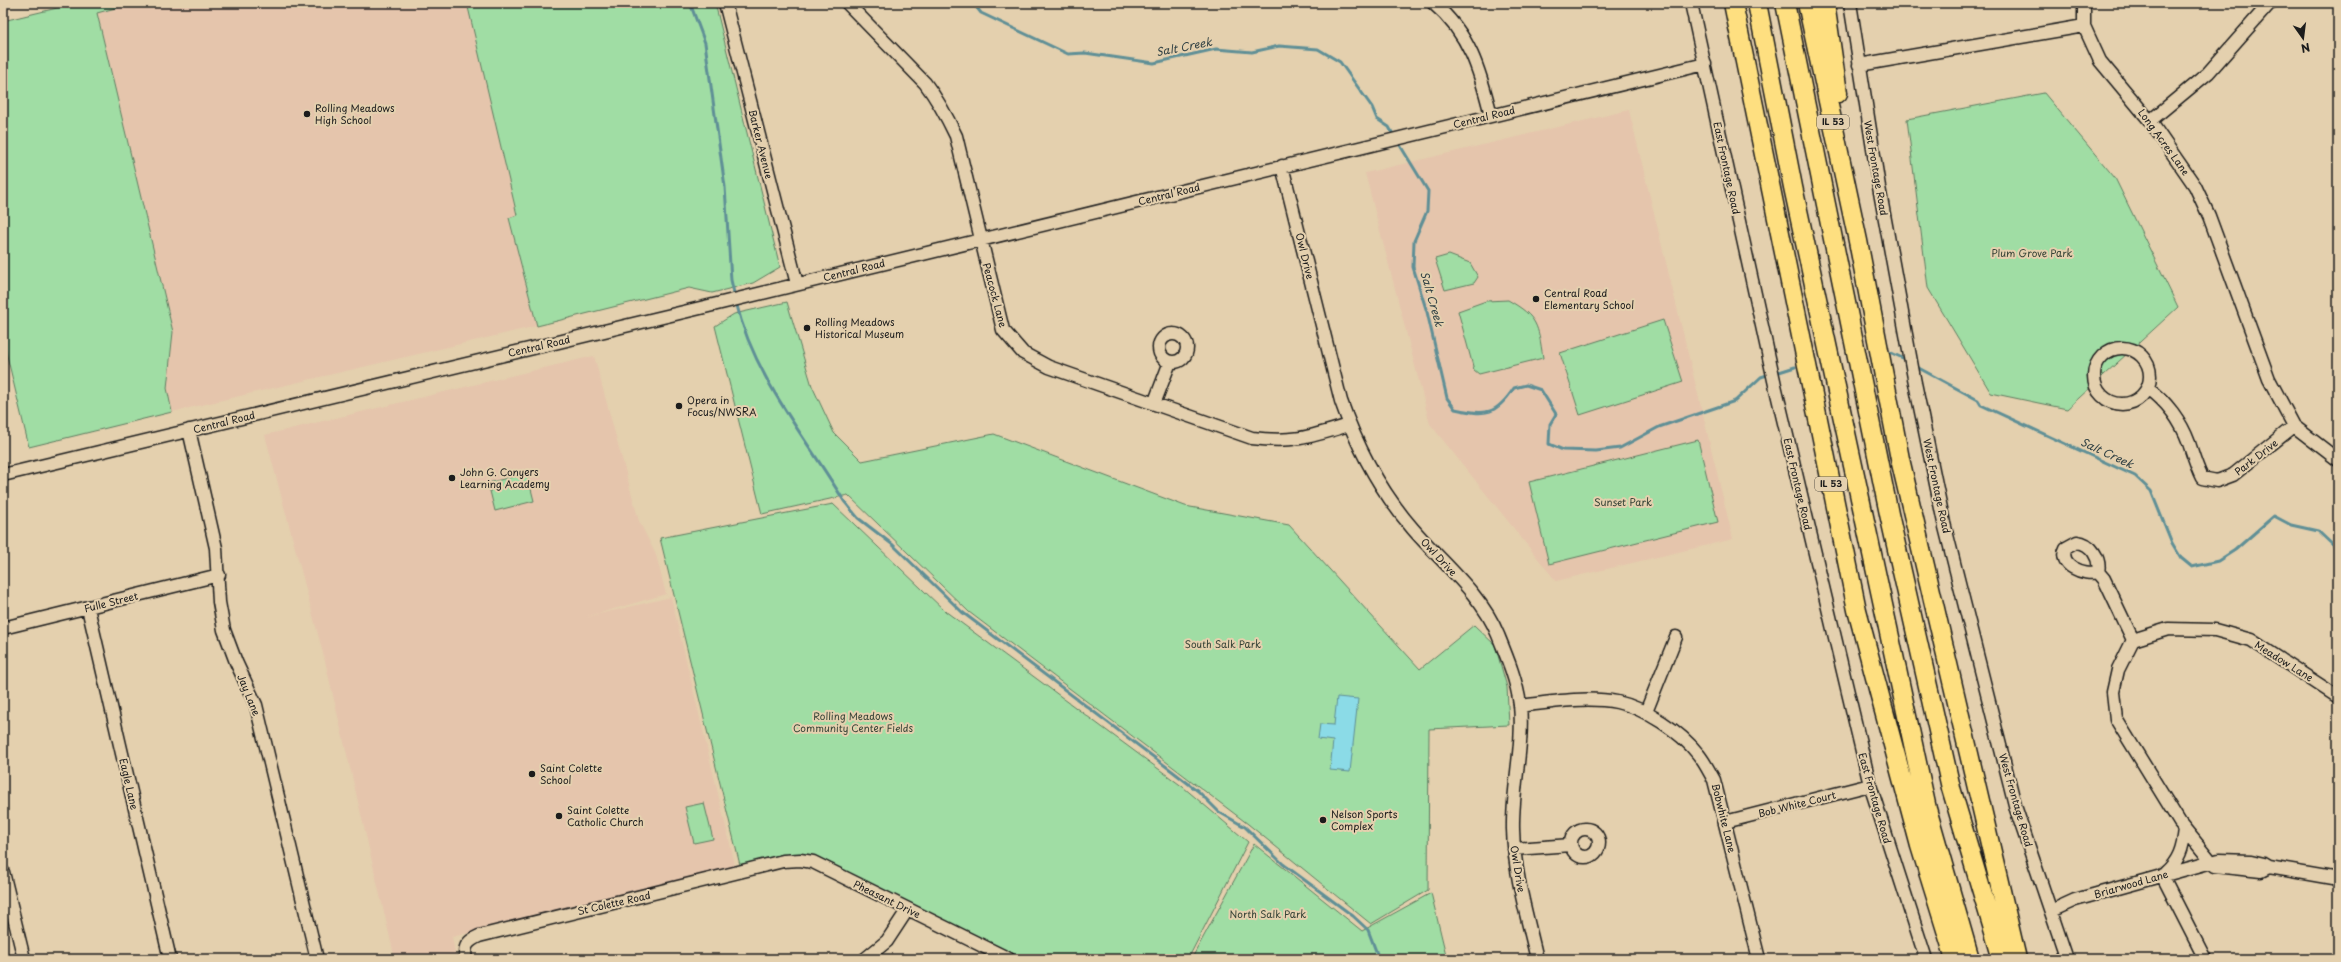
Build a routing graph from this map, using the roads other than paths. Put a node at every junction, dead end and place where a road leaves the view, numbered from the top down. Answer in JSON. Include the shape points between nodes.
{"nodes":[{"id":1,"x":725,"y":3,"type":"edge"},
{"id":2,"x":847,"y":3,"type":"edge"},
{"id":3,"x":1433,"y":3,"type":"edge"},
{"id":4,"x":1691,"y":3,"type":"edge"},
{"id":5,"x":1729,"y":3,"type":"edge"},
{"id":6,"x":1733,"y":3,"type":"edge"},
{"id":7,"x":1756,"y":3,"type":"edge"},
{"id":8,"x":1785,"y":3,"type":"edge"},
{"id":9,"x":1807,"y":3,"type":"edge"},
{"id":10,"x":1825,"y":3,"type":"edge"},
{"id":11,"x":1850,"y":3,"type":"edge"},
{"id":12,"x":2084,"y":3,"type":"edge"},
{"id":13,"x":2270,"y":3,"type":"edge"},
{"id":14,"x":1447,"y":7,"type":"edge"},
{"id":15,"x":2084,"y":26,"type":"junction"},
{"id":16,"x":1741,"y":43,"type":"junction"},
{"id":17,"x":1705,"y":64,"type":"junction"},
{"id":18,"x":1859,"y":66,"type":"junction"},
{"id":19,"x":1491,"y":116,"type":"junction"},
{"id":20,"x":2150,"y":121,"type":"junction"},
{"id":21,"x":1282,"y":166,"type":"junction"},
{"id":22,"x":981,"y":240,"type":"junction"},
{"id":23,"x":1858,"y":241,"type":"junction"},
{"id":24,"x":797,"y":284,"type":"junction"},
{"id":25,"x":1170,"y":362,"type":"dead end"},
{"id":26,"x":2148,"y":388,"type":"junction"},
{"id":27,"x":1154,"y":404,"type":"junction"},
{"id":28,"x":1349,"y":425,"type":"junction"},
{"id":29,"x":2294,"y":426,"type":"junction"},
{"id":30,"x":189,"y":430,"type":"junction"},
{"id":31,"x":2338,"y":460,"type":"edge"},
{"id":32,"x":3,"y":475,"type":"edge"},
{"id":33,"x":2098,"y":572,"type":"dead end"},
{"id":34,"x":219,"y":575,"type":"junction"},
{"id":35,"x":88,"y":608,"type":"junction"},
{"id":36,"x":3,"y":628,"type":"edge"},
{"id":37,"x":1676,"y":637,"type":"dead end"},
{"id":38,"x":2133,"y":640,"type":"junction"},
{"id":39,"x":2338,"y":697,"type":"edge"},
{"id":40,"x":1520,"y":706,"type":"junction"},
{"id":41,"x":1646,"y":712,"type":"junction"},
{"id":42,"x":1870,"y":785,"type":"junction"},
{"id":43,"x":1725,"y":822,"type":"junction"},
{"id":44,"x":2185,"y":829,"type":"junction"},
{"id":45,"x":1571,"y":845,"type":"dead end"},
{"id":46,"x":1514,"y":849,"type":"junction"},
{"id":47,"x":2212,"y":862,"type":"junction"},
{"id":48,"x":761,"y":867,"type":"joint"},
{"id":49,"x":3,"y":872,"type":"edge"},
{"id":50,"x":2162,"y":875,"type":"junction"},
{"id":51,"x":2338,"y":879,"type":"edge"},
{"id":52,"x":908,"y":909,"type":"junction"},
{"id":53,"x":2051,"y":911,"type":"junction"},
{"id":54,"x":24,"y":959,"type":"edge"},
{"id":55,"x":170,"y":959,"type":"edge"},
{"id":56,"x":317,"y":959,"type":"edge"},
{"id":57,"x":466,"y":959,"type":"edge"},
{"id":58,"x":865,"y":959,"type":"edge"},
{"id":59,"x":1009,"y":959,"type":"edge"},
{"id":60,"x":1537,"y":959,"type":"edge"},
{"id":61,"x":1759,"y":959,"type":"edge"},
{"id":62,"x":1926,"y":959,"type":"edge"},
{"id":63,"x":1955,"y":959,"type":"edge"},
{"id":64,"x":1970,"y":959,"type":"edge"},
{"id":65,"x":2002,"y":959,"type":"edge"},
{"id":66,"x":2017,"y":959,"type":"edge"},
{"id":67,"x":2066,"y":959,"type":"edge"},
{"id":68,"x":2205,"y":959,"type":"edge"}],
"edges":[{"from":1,"to":24,"type":"street","name":"Barker Avenue"},
{"from":2,"to":22,"type":"street","name":"Peacock Lane","via":[[936,98],[956,136]]},
{"from":3,"to":14,"type":"street"},
{"from":4,"to":17,"type":"street","name":"East Frontage Road"},
{"from":5,"to":16,"type":"highway"},
{"from":6,"to":16,"type":"highway","number":"IL 53"},
{"from":7,"to":64,"type":"highway","number":"IL 53","via":[[1927,809]]},
{"from":8,"to":65,"type":"highway","number":"IL 53","via":[[1887,506],[1949,780]]},
{"from":9,"to":23,"type":"highway","number":"IL 53"},
{"from":10,"to":23,"type":"highway"},
{"from":11,"to":18,"type":"street","name":"West Frontage Road"},
{"from":12,"to":15,"type":"street"},
{"from":13,"to":20,"type":"street","via":[[2208,73]]},
{"from":14,"to":19,"type":"street","via":[[1467,41],[1480,74]]},
{"from":15,"to":18,"type":"street"},
{"from":15,"to":20,"type":"street","name":"Long Acres Lane","via":[[2100,61]]},
{"from":16,"to":63,"type":"highway","number":"IL 53","via":[[1857,610],[1920,846]]},
{"from":17,"to":19,"type":"street","name":"Central Road"},
{"from":17,"to":42,"type":"street","name":"East Frontage Road","via":[[1768,358]]},
{"from":18,"to":53,"type":"street","name":"West Frontage Road","via":[[1914,378],[1958,586],[2016,809]]},
{"from":19,"to":21,"type":"street","name":"Central Road"},
{"from":20,"to":29,"type":"street","name":"Long Acres Lane","via":[[2195,186],[2209,216],[2269,379]]},
{"from":21,"to":22,"type":"street","name":"Central Road"},
{"from":21,"to":28,"type":"street","name":"Owl Drive"},
{"from":22,"to":24,"type":"street","name":"Central Road"},
{"from":22,"to":27,"type":"street","name":"Peacock Lane","via":[[1003,330],[1014,345],[1049,367]]},
{"from":23,"to":66,"type":"highway","number":"IL 53","via":[[1900,459]]},
{"from":24,"to":30,"type":"street","name":"Central Road"},
{"from":25,"to":27,"type":"street"},
{"from":26,"to":26,"type":"street","via":[[2150,369],[2146,361],[2135,352],[2122,348],[2113,350],[2098,361],[2095,384],[2102,396],[2109,401],[2118,404],[2136,401]]},
{"from":26,"to":29,"type":"street","name":"Park Drive","via":[[2163,400],[2175,417],[2188,441],[2195,466],[2202,478],[2217,481],[2233,475]]},
{"from":27,"to":28,"type":"street","name":"Peacock Lane","via":[[1252,438],[1268,440],[1304,439]]},
{"from":28,"to":40,"type":"street","name":"Owl Drive","via":[[1395,508],[1484,610],[1497,632],[1510,665]]},
{"from":29,"to":31,"type":"street","name":"Long Acres Lane"},
{"from":30,"to":32,"type":"street","name":"Central Road"},
{"from":30,"to":34,"type":"street","name":"Jay Lane","via":[[216,548]]},
{"from":33,"to":38,"type":"street","via":[[2104,579]]},
{"from":34,"to":35,"type":"street","name":"Fulle Street"},
{"from":34,"to":56,"type":"street","name":"Jay Lane","via":[[219,602],[224,630],[256,705]]},
{"from":35,"to":36,"type":"street","name":"Fulle Street"},
{"from":35,"to":55,"type":"street","name":"Eagle Lane"},
{"from":37,"to":41,"type":"street"},
{"from":38,"to":39,"type":"street","name":"Meadow Lane","via":[[2168,629],[2215,630],[2251,640]]},
{"from":38,"to":44,"type":"street","via":[[2118,670],[2113,692],[2116,718]]},
{"from":40,"to":41,"type":"street","name":"Bobwhite Lane","via":[[1586,700],[1617,702]]},
{"from":40,"to":46,"type":"street","name":"Owl Drive"},
{"from":41,"to":43,"type":"street","name":"Bobwhite Lane","via":[[1686,740],[1699,754],[1714,780]]},
{"from":42,"to":43,"type":"street","name":"Bob White Court"},
{"from":42,"to":62,"type":"street","name":"East Frontage Road"},
{"from":43,"to":61,"type":"street","name":"Bobwhite Lane"},
{"from":44,"to":47,"type":"street"},
{"from":44,"to":50,"type":"street","via":[[2178,859]]},
{"from":45,"to":46,"type":"street"},
{"from":46,"to":60,"type":"street","name":"Owl Drive"},
{"from":47,"to":50,"type":"street","name":"Briarwood Lane"},
{"from":47,"to":51,"type":"street","name":"Briarwood Lane","via":[[2221,859],[2251,861],[2269,867]]},
{"from":48,"to":52,"type":"street","name":"Pheasant Drive","via":[[783,861],[813,862]]},
{"from":48,"to":57,"type":"street","name":"St Colette Road","via":[[479,936],[467,942],[464,948]]},
{"from":49,"to":54,"type":"street"},
{"from":50,"to":53,"type":"street","name":"Briarwood Lane","via":[[2075,900]]},
{"from":50,"to":68,"type":"street"},
{"from":52,"to":58,"type":"street","via":[[886,941]]},
{"from":52,"to":59,"type":"street","name":"Pheasant Drive"},
{"from":53,"to":67,"type":"street","name":"West Frontage Road"}]}
